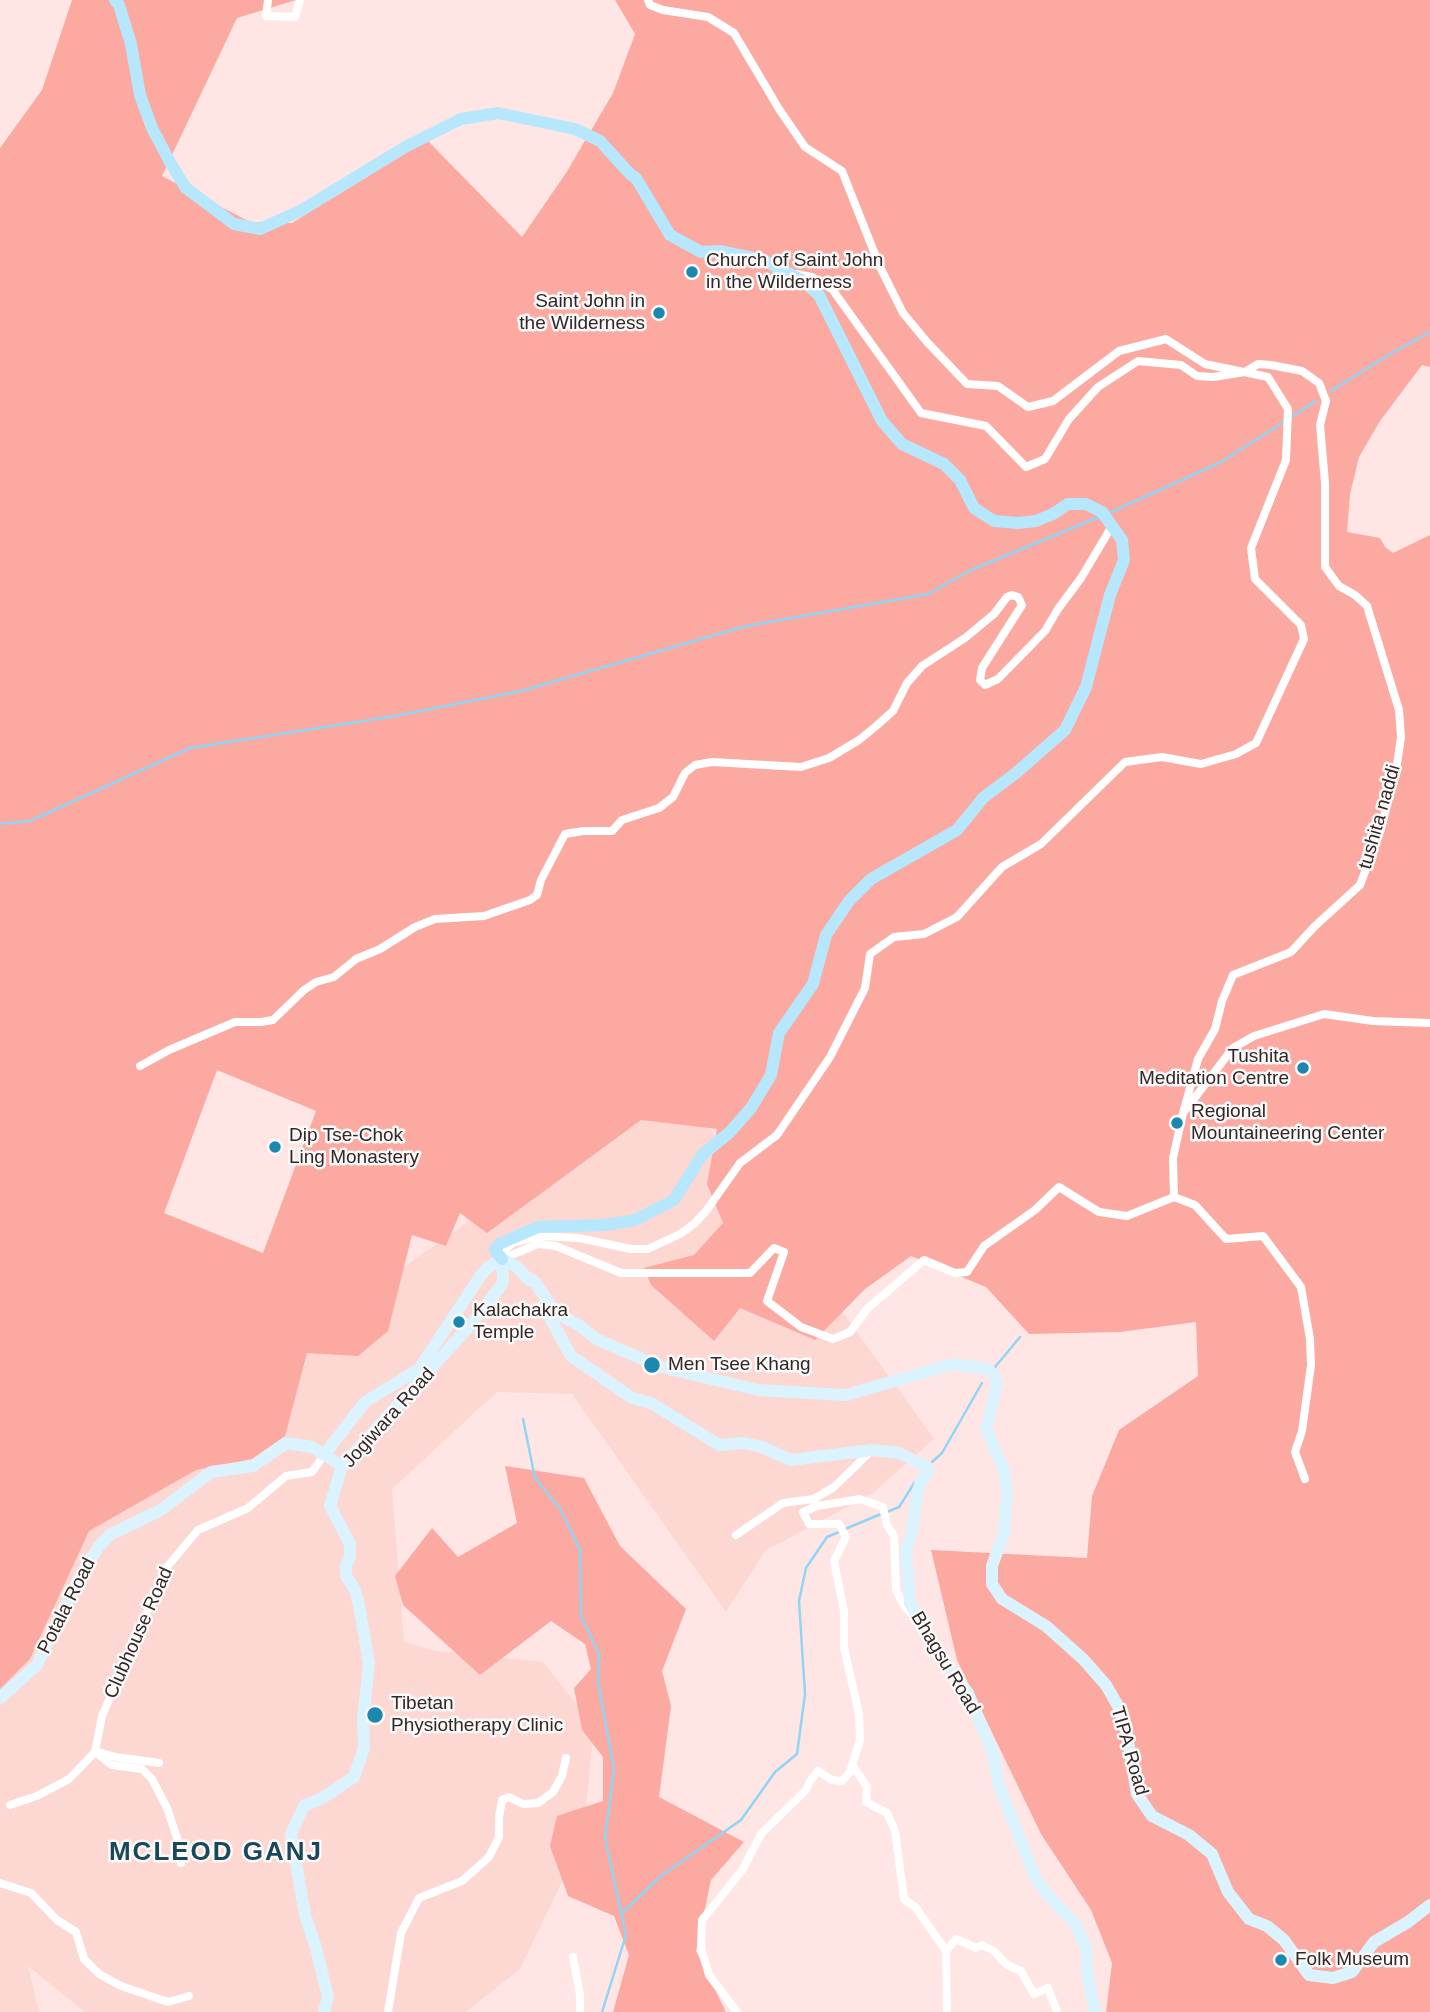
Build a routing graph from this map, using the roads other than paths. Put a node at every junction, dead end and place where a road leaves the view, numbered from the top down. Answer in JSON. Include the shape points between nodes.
{"nodes":[{"id":1,"x":115,"y":0,"type":"edge"},
{"id":2,"x":268,"y":0,"type":"edge"},
{"id":3,"x":300,"y":0,"type":"edge"},
{"id":4,"x":648,"y":0,"type":"edge"},
{"id":5,"x":665,"y":0,"type":"edge"},
{"id":6,"x":672,"y":12,"type":"junction"},
{"id":7,"x":786,"y":273,"type":"junction"},
{"id":8,"x":1245,"y":372,"type":"junction"},
{"id":9,"x":1107,"y":519,"type":"junction"},
{"id":10,"x":1430,"y":1023,"type":"edge"},
{"id":11,"x":140,"y":1066,"type":"dead end"},
{"id":12,"x":1183,"y":1113,"type":"junction"},
{"id":13,"x":1174,"y":1197,"type":"junction"},
{"id":14,"x":502,"y":1259,"type":"junction"},
{"id":15,"x":525,"y":1276,"type":"junction"},
{"id":16,"x":873,"y":1450,"type":"junction"},
{"id":17,"x":324,"y":1455,"type":"junction"},
{"id":18,"x":342,"y":1466,"type":"junction"},
{"id":19,"x":1305,"y":1479,"type":"dead end"},
{"id":20,"x":736,"y":1535,"type":"dead end"},
{"id":21,"x":915,"y":1616,"type":"junction"},
{"id":22,"x":0,"y":1698,"type":"edge"},
{"id":23,"x":95,"y":1752,"type":"junction"},
{"id":24,"x":566,"y":1758,"type":"dead end"},
{"id":25,"x":159,"y":1763,"type":"dead end"},
{"id":26,"x":853,"y":1766,"type":"junction"},
{"id":27,"x":10,"y":1805,"type":"dead end"},
{"id":28,"x":181,"y":1863,"type":"dead end"},
{"id":29,"x":0,"y":1883,"type":"edge"},
{"id":30,"x":1430,"y":1905,"type":"edge"},
{"id":31,"x":946,"y":1951,"type":"junction"},
{"id":32,"x":573,"y":1957,"type":"dead end"},
{"id":33,"x":189,"y":1996,"type":"dead end"},
{"id":34,"x":324,"y":2012,"type":"edge"},
{"id":35,"x":388,"y":2012,"type":"edge"},
{"id":36,"x":580,"y":2012,"type":"edge"},
{"id":37,"x":737,"y":2012,"type":"edge"},
{"id":38,"x":947,"y":2012,"type":"edge"},
{"id":39,"x":1057,"y":2012,"type":"edge"},
{"id":40,"x":1095,"y":2012,"type":"edge"}],
"edges":[{"from":1,"to":7,"type":"main road","via":[[131,44],[140,95],[171,164],[186,188],[234,224],[260,229],[300,211],[405,146],[461,119],[498,113],[575,129],[600,141],[636,178],[670,235],[701,253],[719,251],[763,260]]},
{"from":2,"to":3,"type":"street","via":[[266,16],[295,17]]},
{"from":4,"to":6,"type":"street","via":[[650,5]]},
{"from":5,"to":6,"type":"street"},
{"from":6,"to":8,"type":"street","via":[[708,18],[734,33],[805,147],[842,171],[903,313],[967,384],[999,386],[1028,407],[1052,401],[1119,351],[1166,338],[1205,364]]},
{"from":7,"to":8,"type":"street","name":"tushita naddi","via":[[812,277],[832,289],[921,413],[986,426],[1026,467],[1045,459],[1069,419],[1098,387],[1138,361],[1181,365],[1197,376]]},
{"from":7,"to":9,"type":"main road","via":[[818,295],[882,421],[902,443],[944,464],[960,480],[974,508],[993,521],[1018,523],[1036,521],[1068,503],[1086,504]]},
{"from":8,"to":12,"type":"street","name":"tushita naddi","via":[[1258,364],[1282,366],[1319,383],[1326,401],[1320,425],[1325,567],[1339,586],[1367,606],[1396,697],[1401,737],[1381,829],[1360,886],[1291,952],[1233,975],[1215,1029],[1198,1059]]},
{"from":8,"to":14,"type":"street","via":[[1268,377],[1288,409],[1286,460],[1251,548],[1255,579],[1301,625],[1304,639],[1256,743],[1201,764],[1162,757],[1125,762],[1041,844],[1002,867],[957,917],[924,934],[894,937],[870,954],[865,988],[823,1068],[777,1135],[740,1163],[706,1212],[680,1234],[648,1249],[579,1238],[531,1237],[513,1243],[501,1253]]},
{"from":9,"to":11,"type":"street","via":[[1081,578],[1045,631],[998,679],[985,685],[980,680],[982,668],[1022,605],[1012,594],[965,638],[922,666],[906,683],[893,711],[829,758],[801,767],[695,765],[673,797],[659,808],[622,820],[612,831],[565,834],[537,895],[530,900],[484,916],[435,919],[415,927],[316,982],[273,1020],[234,1021]]},
{"from":9,"to":14,"type":"main road","via":[[1122,540],[1124,560],[1086,687],[1065,730],[983,798],[957,830],[871,879],[849,901],[826,935],[813,984],[779,1033],[771,1075],[751,1108],[702,1155],[674,1200],[635,1220],[537,1227],[499,1244],[495,1250]]},
{"from":10,"to":12,"type":"street","via":[[1324,1014],[1254,1036],[1233,1048]]},
{"from":12,"to":13,"type":"street","name":"tushita naddi","via":[[1174,1158]]},
{"from":13,"to":14,"type":"street","via":[[1126,1216],[1100,1212],[1059,1187],[984,1246],[967,1272],[955,1273],[923,1260],[867,1309],[850,1332],[834,1339],[802,1327],[767,1301],[784,1252],[774,1248],[750,1273],[621,1272],[538,1244]]},
{"from":13,"to":19,"type":"street","via":[[1195,1205],[1226,1239],[1263,1236],[1301,1287],[1311,1365],[1295,1452]]},
{"from":14,"to":15,"type":"street","name":"Bhagsu Road"},
{"from":14,"to":17,"type":"street","via":[[479,1278],[418,1369],[365,1402]]},
{"from":14,"to":18,"type":"street","name":"Jogiwara Road","via":[[503,1283]]},
{"from":15,"to":16,"type":"street","name":"Bhagsu Road","via":[[571,1356],[632,1398],[651,1403],[719,1445],[743,1443],[791,1460]]},
{"from":15,"to":30,"type":"street","name":"TIPA Road","via":[[535,1282],[555,1312],[596,1339],[661,1367],[758,1390],[846,1395],[953,1364],[988,1368],[997,1384],[986,1429],[1004,1470],[1007,1490],[1004,1533],[992,1566],[992,1584],[1002,1599],[1046,1626],[1106,1685],[1127,1735],[1137,1794],[1152,1816],[1189,1835],[1212,1854],[1228,1892],[1249,1919],[1284,1940],[1309,1975],[1333,1978],[1352,1972],[1374,1941]]},
{"from":16,"to":20,"type":"street","via":[[834,1487],[814,1499],[783,1503]]},
{"from":16,"to":21,"type":"street","name":"Bhagsu Road","via":[[899,1453],[929,1471],[917,1494],[906,1550]]},
{"from":17,"to":18,"type":"street"},
{"from":17,"to":22,"type":"street","name":"Potala Road","via":[[312,1447],[286,1443],[253,1466],[211,1472],[161,1510],[111,1534],[80,1576],[37,1665]]},
{"from":17,"to":23,"type":"street","name":"Clubhouse Road","via":[[313,1472],[286,1476],[248,1508],[198,1530],[166,1568],[102,1716]]},
{"from":18,"to":34,"type":"street","name":"Jogiwara Road","via":[[330,1506],[350,1544],[346,1576],[359,1605],[369,1663],[364,1748],[354,1777],[304,1806],[291,1834],[305,1914],[328,1997]]},
{"from":21,"to":26,"type":"street","via":[[896,1590],[894,1536],[883,1507],[860,1499],[803,1513],[809,1524],[839,1524],[846,1537],[834,1561],[844,1611],[844,1648],[859,1714],[860,1740]]},
{"from":21,"to":40,"type":"street","name":"Bhagsu Road","via":[[968,1693],[1037,1879],[1076,1925],[1086,1948]]},
{"from":23,"to":25,"type":"street"},
{"from":23,"to":27,"type":"street","via":[[68,1779]]},
{"from":23,"to":28,"type":"street","via":[[112,1765],[142,1769],[152,1779],[167,1808]]},
{"from":24,"to":35,"type":"street","via":[[553,1792],[538,1803],[523,1804],[509,1797],[502,1800],[499,1837],[489,1857],[462,1881],[419,1898],[401,1933]]},
{"from":26,"to":31,"type":"street","via":[[866,1787],[866,1802],[887,1813],[895,1831],[904,1899],[916,1908]]},
{"from":26,"to":37,"type":"street","via":[[842,1780],[832,1780],[818,1771],[806,1790],[761,1834],[743,1870],[702,1920],[701,1948],[709,1975]]},
{"from":29,"to":33,"type":"street","via":[[31,1893],[76,1932],[84,1959],[99,1974],[168,2002]]},
{"from":31,"to":38,"type":"street"},
{"from":31,"to":39,"type":"street","via":[[956,1939],[994,1951],[1007,1965],[1021,1971],[1034,1994],[1048,1988]]},
{"from":32,"to":36,"type":"street"}]}
